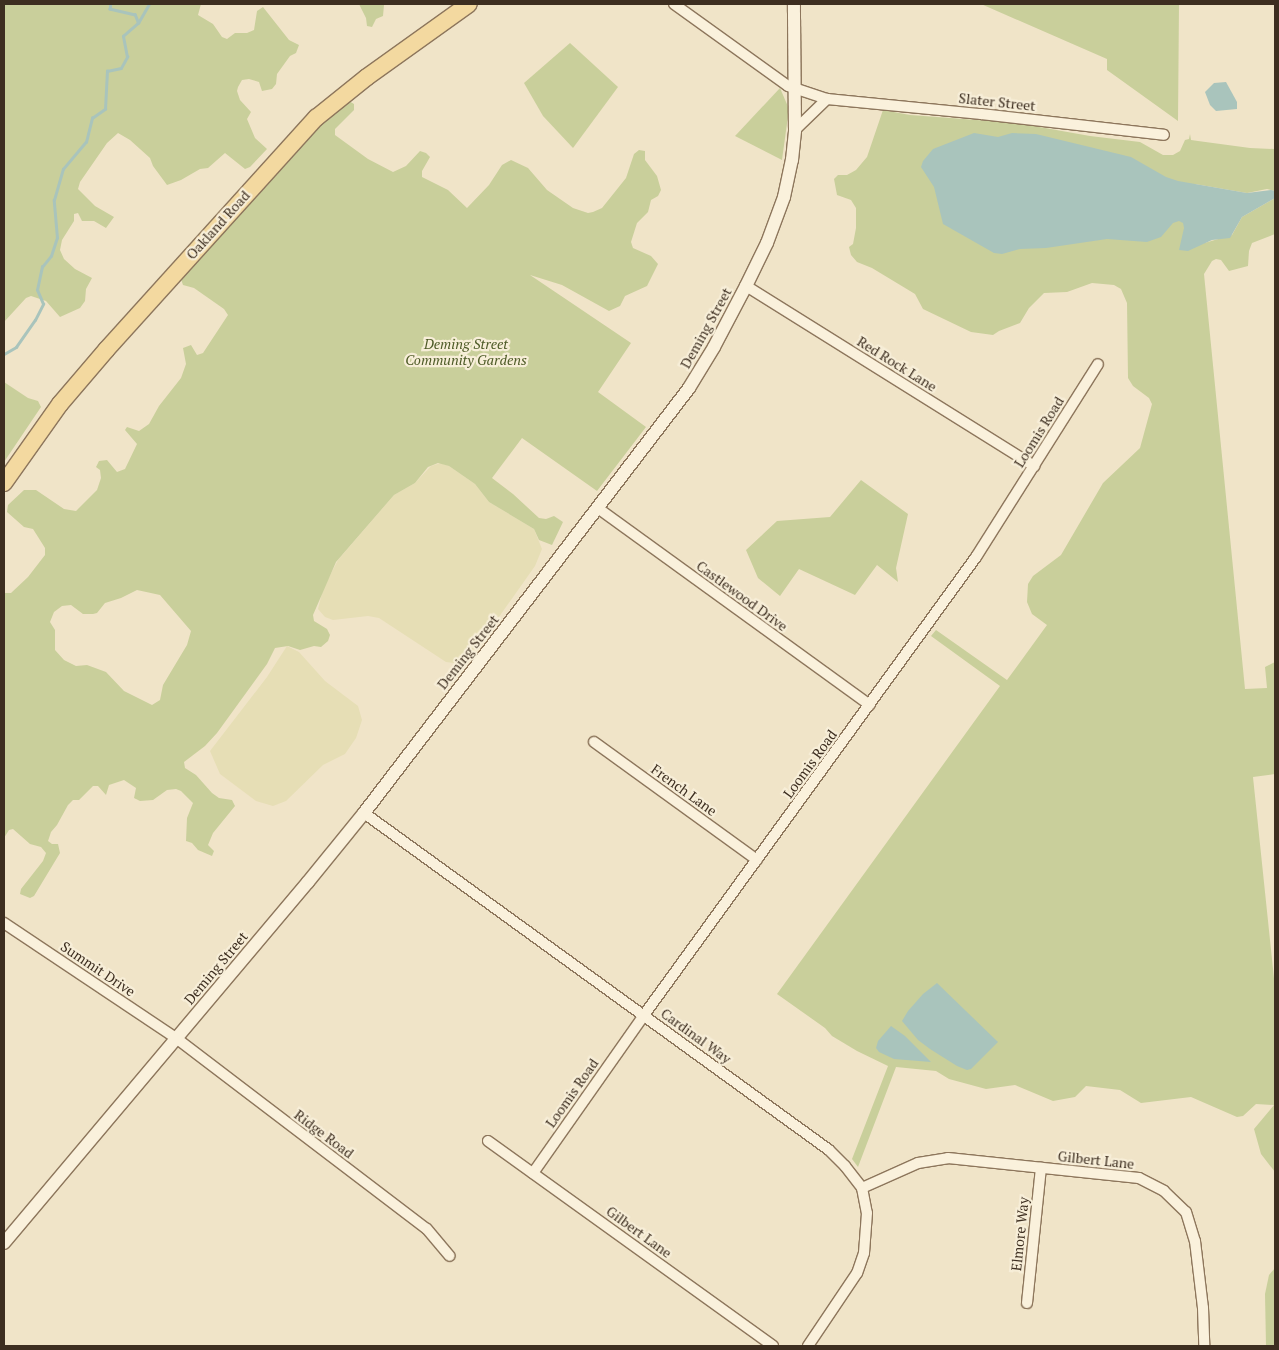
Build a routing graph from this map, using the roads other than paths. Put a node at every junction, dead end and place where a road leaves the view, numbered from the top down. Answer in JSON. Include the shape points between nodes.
{"nodes":[{"id":1,"x":468,"y":4,"type":"edge"},
{"id":2,"x":674,"y":4,"type":"edge"},
{"id":3,"x":794,"y":4,"type":"edge"},
{"id":4,"x":796,"y":91,"type":"junction"},
{"id":5,"x":827,"y":99,"type":"junction"},
{"id":6,"x":795,"y":130,"type":"junction"},
{"id":7,"x":1164,"y":135,"type":"dead end"},
{"id":8,"x":746,"y":286,"type":"junction"},
{"id":9,"x":1098,"y":364,"type":"dead end"},
{"id":10,"x":1034,"y":466,"type":"junction"},
{"id":11,"x":4,"y":483,"type":"edge"},
{"id":12,"x":598,"y":509,"type":"junction"},
{"id":13,"x":870,"y":705,"type":"junction"},
{"id":14,"x":594,"y":742,"type":"dead end"},
{"id":15,"x":364,"y":813,"type":"junction"},
{"id":16,"x":757,"y":860,"type":"junction"},
{"id":17,"x":4,"y":923,"type":"edge"},
{"id":18,"x":644,"y":1015,"type":"junction"},
{"id":19,"x":176,"y":1038,"type":"junction"},
{"id":20,"x":488,"y":1141,"type":"dead end"},
{"id":21,"x":1041,"y":1168,"type":"junction"},
{"id":22,"x":533,"y":1173,"type":"junction"},
{"id":23,"x":862,"y":1188,"type":"junction"},
{"id":24,"x":4,"y":1243,"type":"edge"},
{"id":25,"x":450,"y":1256,"type":"dead end"},
{"id":26,"x":1027,"y":1304,"type":"dead end"},
{"id":27,"x":773,"y":1346,"type":"edge"},
{"id":28,"x":808,"y":1346,"type":"edge"},
{"id":29,"x":1204,"y":1346,"type":"edge"}],
"edges":[{"from":1,"to":11,"type":"main road","name":"Oakland Road","via":[[363,80],[298,136],[60,404]]},
{"from":2,"to":4,"type":"street","name":"Slater Street"},
{"from":3,"to":4,"type":"street","name":"Deming Street"},
{"from":4,"to":5,"type":"street","name":"Slater Street"},
{"from":4,"to":6,"type":"street","name":"Deming Street"},
{"from":5,"to":6,"type":"street"},
{"from":5,"to":7,"type":"street","name":"Slater Street"},
{"from":6,"to":8,"type":"street","name":"Deming Street","via":[[784,197]]},
{"from":8,"to":10,"type":"street","name":"Red Rock Lane"},
{"from":8,"to":12,"type":"street","name":"Deming Street","via":[[689,388]]},
{"from":9,"to":10,"type":"street","name":"Loomis Road"},
{"from":10,"to":13,"type":"street","name":"Loomis Road","via":[[976,557]]},
{"from":12,"to":13,"type":"street","name":"Castlewood Drive"},
{"from":12,"to":15,"type":"street","name":"Deming Street"},
{"from":13,"to":16,"type":"street","name":"Loomis Road"},
{"from":14,"to":16,"type":"street","name":"French Lane"},
{"from":15,"to":18,"type":"street","name":"Cardinal Way"},
{"from":15,"to":19,"type":"street","name":"Deming Street"},
{"from":16,"to":18,"type":"street","name":"Loomis Road"},
{"from":17,"to":19,"type":"street","name":"Summit Drive"},
{"from":18,"to":22,"type":"street","name":"Loomis Road"},
{"from":18,"to":23,"type":"street","name":"Cardinal Way","via":[[829,1150]]},
{"from":19,"to":24,"type":"street","name":"Deming Street"},
{"from":19,"to":25,"type":"street","name":"Ridge Road","via":[[427,1229]]},
{"from":20,"to":22,"type":"street","name":"Gilbert Lane"},
{"from":21,"to":23,"type":"street","name":"Gilbert Lane","via":[[948,1158],[918,1163]]},
{"from":21,"to":26,"type":"street","name":"Elmore Way"},
{"from":21,"to":29,"type":"street","name":"Gilbert Lane","via":[[1139,1178],[1164,1192],[1186,1212],[1195,1241]]},
{"from":22,"to":27,"type":"street","name":"Gilbert Lane"},
{"from":23,"to":28,"type":"street","name":"Cardinal Way","via":[[867,1213],[862,1260],[857,1273]]}]}
